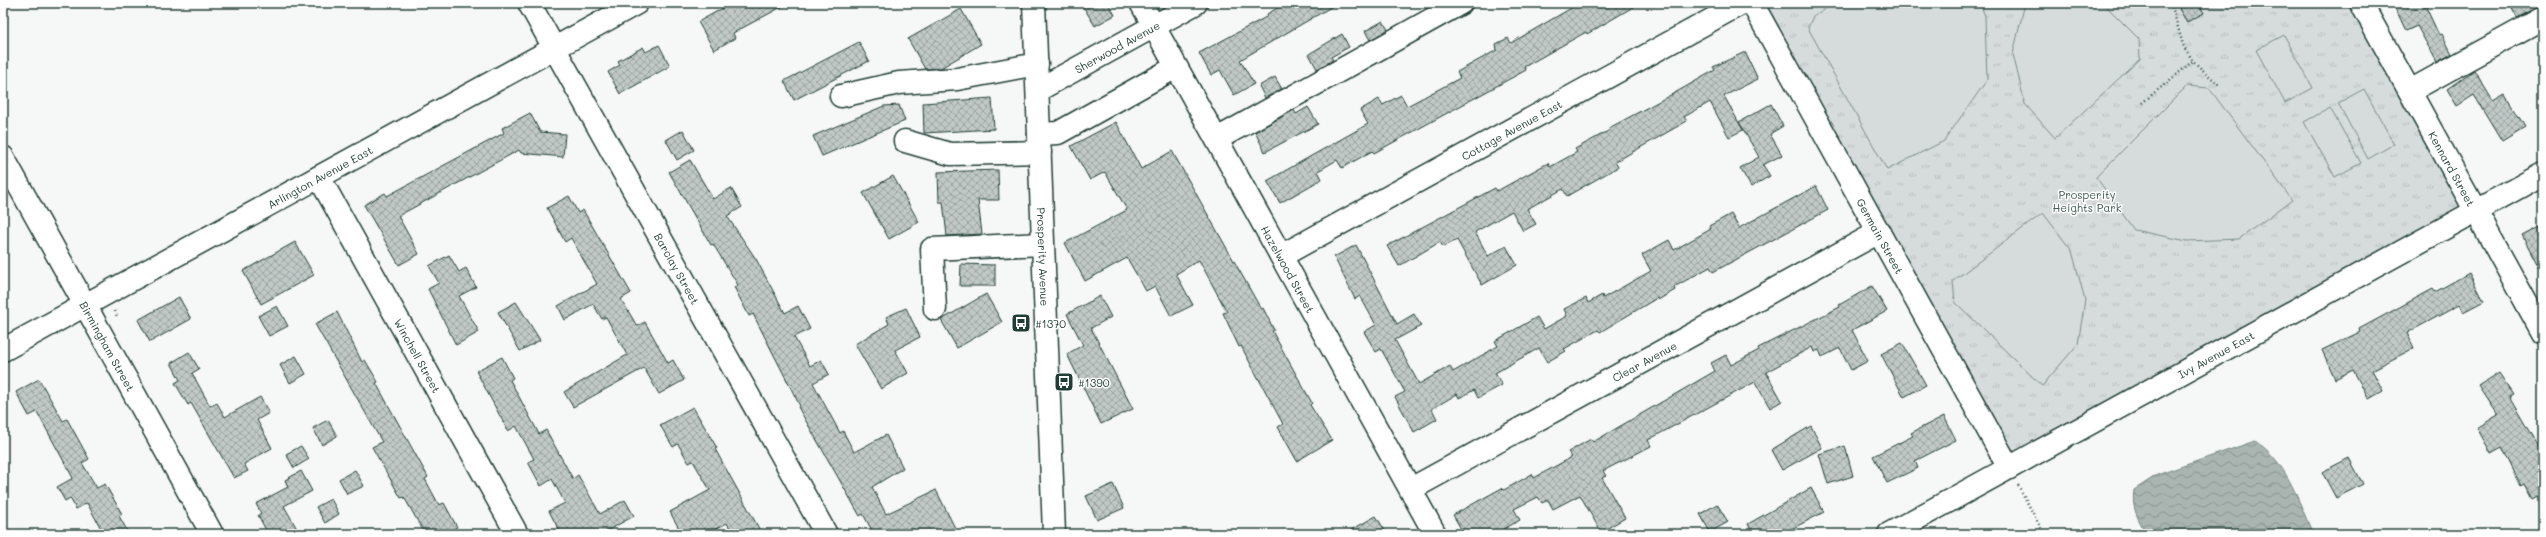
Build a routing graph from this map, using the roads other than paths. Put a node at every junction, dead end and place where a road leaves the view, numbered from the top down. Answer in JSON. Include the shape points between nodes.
{"nodes":[{"id":1,"x":529,"y":3,"type":"edge"},
{"id":2,"x":637,"y":3,"type":"edge"},
{"id":3,"x":1034,"y":3,"type":"edge"},
{"id":4,"x":1141,"y":3,"type":"edge"},
{"id":5,"x":1196,"y":3,"type":"edge"},
{"id":6,"x":1461,"y":3,"type":"edge"},
{"id":7,"x":1742,"y":3,"type":"edge"},
{"id":8,"x":1752,"y":3,"type":"edge"},
{"id":9,"x":2361,"y":3,"type":"edge"},
{"id":10,"x":2543,"y":18,"type":"edge"},
{"id":11,"x":1154,"y":26,"type":"junction"},
{"id":12,"x":555,"y":48,"type":"junction"},
{"id":13,"x":1037,"y":64,"type":"junction"},
{"id":14,"x":1176,"y":67,"type":"junction"},
{"id":15,"x":1038,"y":90,"type":"junction"},
{"id":16,"x":2410,"y":91,"type":"junction"},
{"id":17,"x":841,"y":96,"type":"dead end"},
{"id":18,"x":1217,"y":139,"type":"junction"},
{"id":19,"x":905,"y":141,"type":"dead end"},
{"id":20,"x":1039,"y":143,"type":"junction"},
{"id":21,"x":3,"y":158,"type":"edge"},
{"id":22,"x":2543,"y":174,"type":"edge"},
{"id":23,"x":319,"y":177,"type":"junction"},
{"id":24,"x":2476,"y":211,"type":"junction"},
{"id":25,"x":1879,"y":232,"type":"junction"},
{"id":26,"x":1042,"y":244,"type":"junction"},
{"id":27,"x":1281,"y":256,"type":"junction"},
{"id":28,"x":85,"y":305,"type":"junction"},
{"id":29,"x":935,"y":309,"type":"dead end"},
{"id":30,"x":2542,"y":329,"type":"edge"},
{"id":31,"x":3,"y":350,"type":"edge"},
{"id":32,"x":2013,"y":477,"type":"junction"},
{"id":33,"x":1411,"y":489,"type":"junction"},
{"id":34,"x":212,"y":534,"type":"edge"},
{"id":35,"x":517,"y":534,"type":"edge"},
{"id":36,"x":826,"y":534,"type":"edge"},
{"id":37,"x":1054,"y":534,"type":"edge"},
{"id":38,"x":1436,"y":534,"type":"edge"},
{"id":39,"x":1889,"y":534,"type":"edge"}],
"edges":[{"from":1,"to":12,"type":"street","name":"Barclay Street"},
{"from":2,"to":12,"type":"street","name":"Arlington Avenue East"},
{"from":3,"to":13,"type":"street","name":"Prosperity Avenue"},
{"from":4,"to":11,"type":"street","name":"Hazelwood Street"},
{"from":5,"to":11,"type":"street","name":"Sherwood Avenue"},
{"from":6,"to":18,"type":"street"},
{"from":7,"to":27,"type":"street","name":"Cottage Avenue East"},
{"from":8,"to":25,"type":"street","name":"Germain Street"},
{"from":9,"to":16,"type":"street","name":"Kennard Street"},
{"from":10,"to":16,"type":"street"},
{"from":11,"to":14,"type":"street","name":"Hazelwood Street"},
{"from":11,"to":15,"type":"street","name":"Sherwood Avenue"},
{"from":12,"to":23,"type":"street","name":"Arlington Avenue East"},
{"from":12,"to":36,"type":"street","name":"Barclay Street"},
{"from":13,"to":15,"type":"street","name":"Prosperity Avenue"},
{"from":13,"to":17,"type":"street","via":[[956,79],[899,83]]},
{"from":14,"to":18,"type":"street","name":"Hazelwood Street"},
{"from":14,"to":20,"type":"street"},
{"from":15,"to":20,"type":"street","name":"Prosperity Avenue"},
{"from":16,"to":24,"type":"street","name":"Kennard Street"},
{"from":18,"to":27,"type":"street","name":"Hazelwood Street"},
{"from":19,"to":20,"type":"street","via":[[950,154]]},
{"from":20,"to":26,"type":"street","name":"Prosperity Avenue"},
{"from":21,"to":28,"type":"street","name":"Birmingham Street"},
{"from":22,"to":24,"type":"street","name":"Ivy Avenue East"},
{"from":23,"to":28,"type":"street","name":"Arlington Avenue East"},
{"from":23,"to":35,"type":"street","name":"Winchell Street"},
{"from":24,"to":30,"type":"street","name":"Kennard Street"},
{"from":24,"to":32,"type":"street","name":"Ivy Avenue East"},
{"from":25,"to":32,"type":"street","name":"Germain Street"},
{"from":25,"to":33,"type":"street","name":"Clear Avenue"},
{"from":26,"to":29,"type":"street","via":[[932,249]]},
{"from":26,"to":37,"type":"street","name":"Prosperity Avenue"},
{"from":27,"to":33,"type":"street","name":"Hazelwood Street"},
{"from":28,"to":31,"type":"street","name":"Arlington Avenue East"},
{"from":28,"to":34,"type":"street","name":"Birmingham Street"},
{"from":32,"to":39,"type":"street","name":"Ivy Avenue East"},
{"from":33,"to":38,"type":"street","name":"Hazelwood Street"}]}
